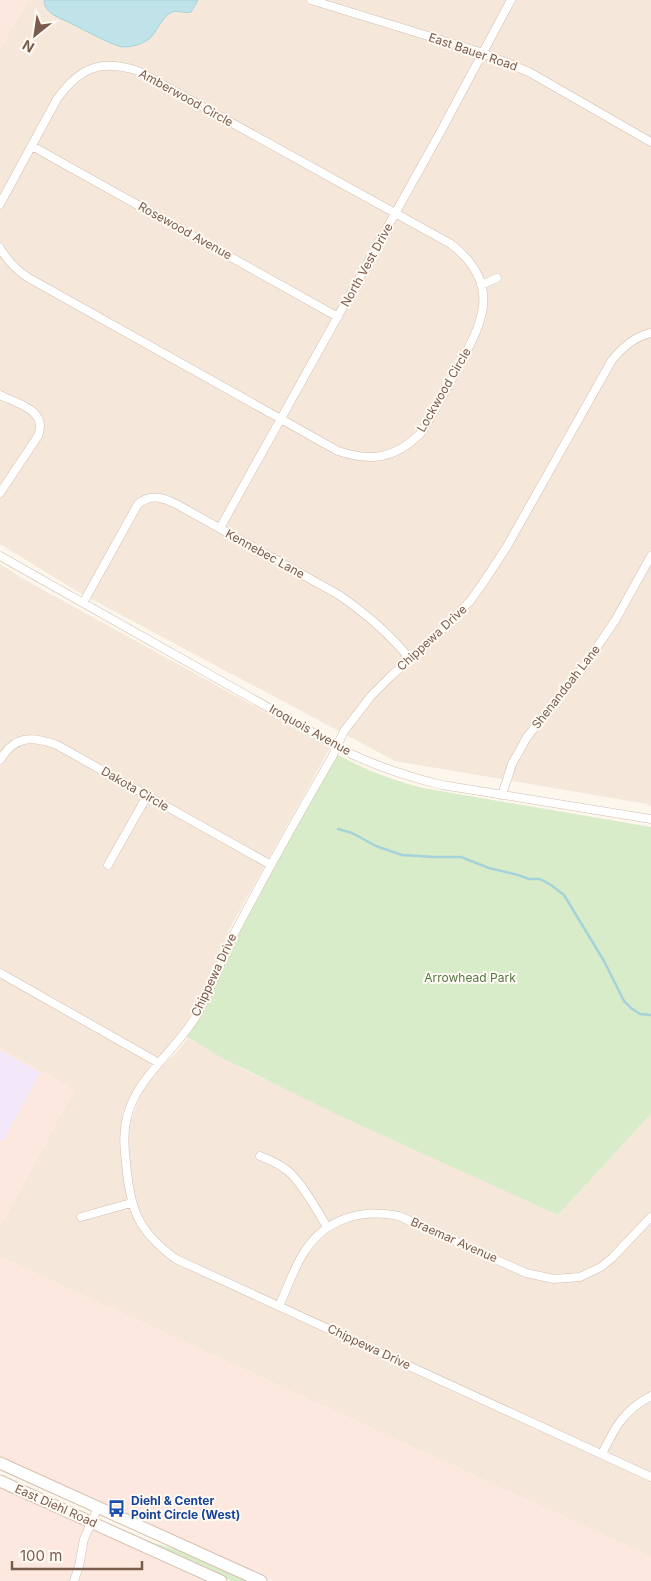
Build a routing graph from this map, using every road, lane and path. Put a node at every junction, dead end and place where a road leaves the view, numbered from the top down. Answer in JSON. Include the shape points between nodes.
{"nodes":[{"id":1,"x":311,"y":0,"type":"edge"},
{"id":2,"x":511,"y":0,"type":"edge"},
{"id":3,"x":483,"y":53,"type":"junction"},
{"id":4,"x":651,"y":142,"type":"edge"},
{"id":5,"x":32,"y":146,"type":"junction"},
{"id":6,"x":0,"y":204,"type":"edge"},
{"id":7,"x":395,"y":214,"type":"junction"},
{"id":8,"x":0,"y":248,"type":"edge"},
{"id":9,"x":498,"y":278,"type":"dead end"},
{"id":10,"x":481,"y":285,"type":"junction"},
{"id":11,"x":338,"y":317,"type":"junction"},
{"id":12,"x":651,"y":333,"type":"edge"},
{"id":13,"x":0,"y":395,"type":"edge"},
{"id":14,"x":281,"y":419,"type":"junction"},
{"id":15,"x":0,"y":493,"type":"edge"},
{"id":16,"x":220,"y":528,"type":"junction"},
{"id":17,"x":0,"y":556,"type":"edge"},
{"id":18,"x":651,"y":556,"type":"edge"},
{"id":19,"x":83,"y":603,"type":"junction"},
{"id":20,"x":410,"y":659,"type":"junction"},
{"id":21,"x":338,"y":746,"type":"junction"},
{"id":22,"x":0,"y":760,"type":"edge"},
{"id":23,"x":502,"y":795,"type":"junction"},
{"id":24,"x":147,"y":796,"type":"junction"},
{"id":25,"x":651,"y":819,"type":"edge"},
{"id":26,"x":272,"y":865,"type":"junction"},
{"id":27,"x":108,"y":866,"type":"dead end"},
{"id":28,"x":0,"y":974,"type":"edge"},
{"id":29,"x":159,"y":1063,"type":"junction"},
{"id":30,"x":260,"y":1156,"type":"dead end"},
{"id":31,"x":131,"y":1203,"type":"junction"},
{"id":32,"x":651,"y":1217,"type":"edge"},
{"id":33,"x":81,"y":1218,"type":"dead end"},
{"id":34,"x":327,"y":1227,"type":"junction"},
{"id":35,"x":279,"y":1306,"type":"junction"},
{"id":36,"x":651,"y":1396,"type":"edge"},
{"id":37,"x":602,"y":1454,"type":"junction"},
{"id":38,"x":0,"y":1463,"type":"edge"},
{"id":39,"x":651,"y":1476,"type":"edge"},
{"id":40,"x":0,"y":1481,"type":"edge"},
{"id":41,"x":98,"y":1507,"type":"junction"},
{"id":42,"x":91,"y":1522,"type":"junction"},
{"id":43,"x":74,"y":1581,"type":"edge"},
{"id":44,"x":221,"y":1581,"type":"edge"},
{"id":45,"x":260,"y":1581,"type":"edge"}],
"edges":[{"from":1,"to":3,"type":"street","name":"East Bauer Road"},
{"from":2,"to":3,"type":"street","name":"North Vest Drive"},
{"from":3,"to":4,"type":"street","name":"East Bauer Road","via":[[529,72]]},
{"from":3,"to":7,"type":"street","name":"North Vest Drive"},
{"from":5,"to":6,"type":"street","name":"Amberwood Circle"},
{"from":5,"to":7,"type":"street","name":"Amberwood Circle","via":[[57,99],[74,78],[100,66],[126,67]]},
{"from":5,"to":11,"type":"street","name":"Rosewood Avenue"},
{"from":7,"to":10,"type":"street","name":"Lockwood Circle","via":[[451,244],[474,267]]},
{"from":7,"to":11,"type":"street","name":"North Vest Drive"},
{"from":8,"to":14,"type":"street","via":[[18,272]]},
{"from":9,"to":10,"type":"street"},
{"from":10,"to":14,"type":"street","name":"Lockwood Circle","via":[[483,313],[473,341],[424,428],[410,443],[392,454],[356,457],[338,451]]},
{"from":11,"to":14,"type":"street","name":"North Vest Drive"},
{"from":12,"to":20,"type":"street","name":"Chippewa Drive","via":[[627,344],[612,360],[484,583],[447,626]]},
{"from":13,"to":15,"type":"street","via":[[34,411],[41,425],[38,436]]},
{"from":14,"to":16,"type":"street","name":"North Vest Drive"},
{"from":16,"to":19,"type":"street","name":"Kennebec Lane","via":[[166,499],[144,499],[138,504]]},
{"from":16,"to":20,"type":"street","name":"Kennebec Lane","via":[[339,595],[376,624]]},
{"from":17,"to":19,"type":"street","name":"Iroquois Avenue"},
{"from":18,"to":23,"type":"street","name":"Shenandoah Lane","via":[[616,619],[583,668],[526,737],[512,764]]},
{"from":19,"to":21,"type":"street","name":"Iroquois Avenue"},
{"from":20,"to":21,"type":"street","name":"Chippewa Drive","via":[[371,696],[344,732]]},
{"from":21,"to":23,"type":"street","name":"Iroquois Avenue","via":[[368,762],[414,778]]},
{"from":21,"to":26,"type":"street","name":"Chippewa Drive"},
{"from":22,"to":24,"type":"street","name":"Dakota Circle","via":[[14,744],[40,739],[58,745]]},
{"from":23,"to":25,"type":"street","name":"Iroquois Avenue"},
{"from":24,"to":26,"type":"street","name":"Dakota Circle"},
{"from":24,"to":27,"type":"street"},
{"from":26,"to":29,"type":"street","name":"Chippewa Drive","via":[[234,933],[195,1018]]},
{"from":28,"to":29,"type":"street"},
{"from":29,"to":31,"type":"street","name":"Chippewa Drive","via":[[139,1090],[127,1116],[124,1148]]},
{"from":30,"to":34,"type":"street","via":[[289,1171]]},
{"from":31,"to":33,"type":"street"},
{"from":31,"to":35,"type":"street","name":"Chippewa Drive","via":[[148,1233],[176,1259]]},
{"from":32,"to":34,"type":"street","name":"Braemar Avenue","via":[[601,1267],[580,1277],[566,1279],[526,1273],[399,1216],[364,1214],[345,1218]]},
{"from":34,"to":35,"type":"street","name":"Braemar Avenue","via":[[302,1255]]},
{"from":35,"to":37,"type":"street","name":"Chippewa Drive"},
{"from":36,"to":37,"type":"street","via":[[625,1414]]},
{"from":37,"to":39,"type":"street","name":"Chippewa Drive"},
{"from":38,"to":41,"type":"street","name":"East Diehl Road"},
{"from":40,"to":42,"type":"street","name":"East Diehl Road"},
{"from":41,"to":42,"type":"street"},
{"from":41,"to":45,"type":"street","name":"East Diehl Road"},
{"from":42,"to":43,"type":"street"},
{"from":42,"to":44,"type":"street","name":"East Diehl Road"}]}
